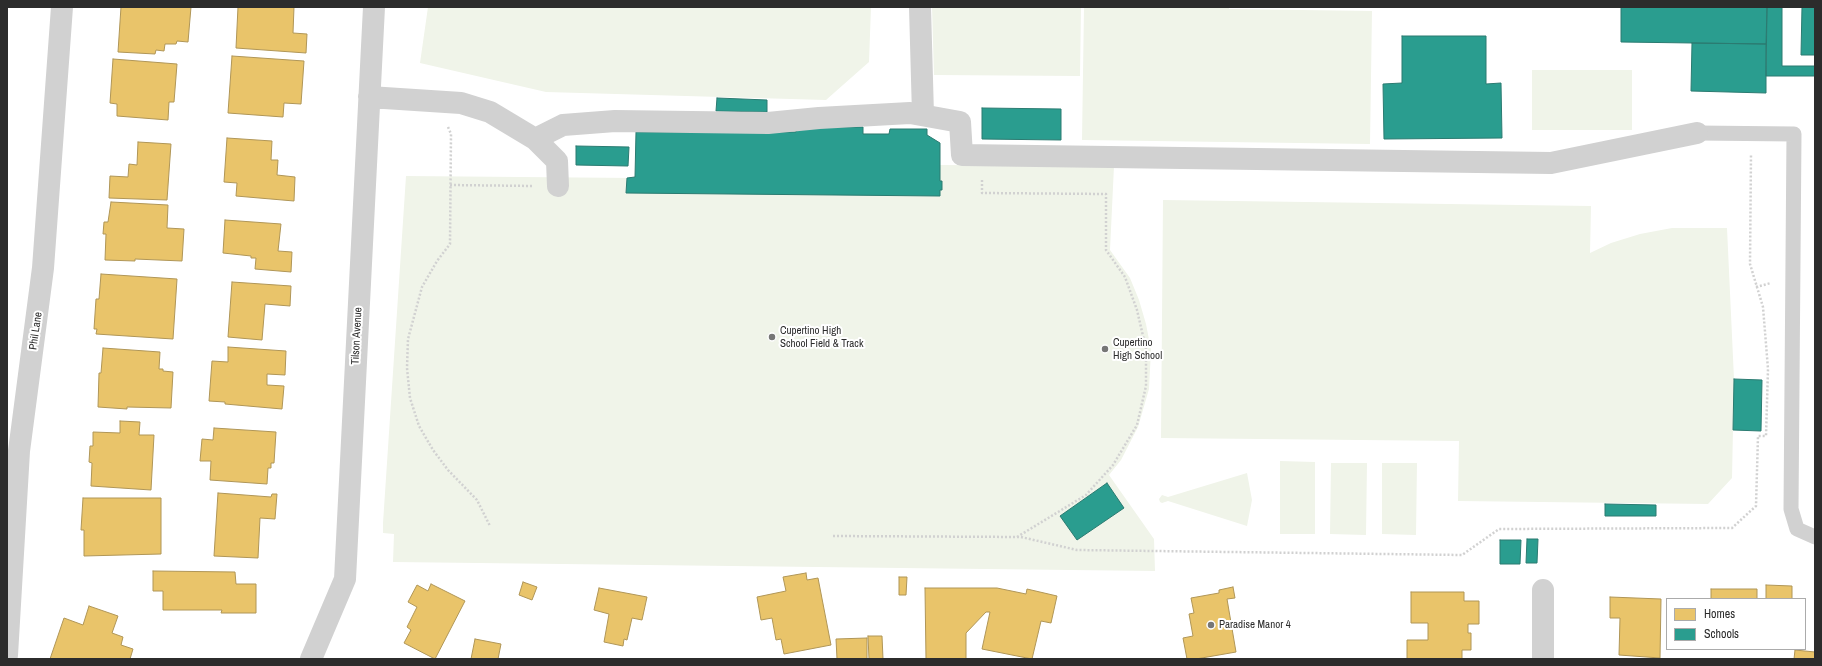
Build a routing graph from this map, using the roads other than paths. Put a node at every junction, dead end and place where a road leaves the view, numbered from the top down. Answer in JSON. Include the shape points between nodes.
{"nodes":[{"id":1,"x":62,"y":7,"type":"edge"},
{"id":2,"x":374,"y":7,"type":"edge"},
{"id":3,"x":920,"y":7,"type":"edge"},
{"id":4,"x":369,"y":97,"type":"junction"},
{"id":5,"x":923,"y":115,"type":"junction"},
{"id":6,"x":1697,"y":133,"type":"joint"},
{"id":7,"x":535,"y":139,"type":"junction"},
{"id":8,"x":558,"y":186,"type":"road end"},
{"id":9,"x":20,"y":451,"type":"junction"},
{"id":10,"x":7,"y":493,"type":"edge"},
{"id":11,"x":1815,"y":537,"type":"edge"},
{"id":12,"x":1543,"y":590,"type":"dead end"},
{"id":13,"x":7,"y":655,"type":"edge"},
{"id":14,"x":311,"y":659,"type":"edge"},
{"id":15,"x":1543,"y":659,"type":"edge"}],
"edges":[{"from":1,"to":9,"type":"street","name":"Phil Lane","via":[[43,268]]},
{"from":2,"to":4,"type":"street","name":"Tilson Avenue"},
{"from":3,"to":5,"type":"street"},
{"from":4,"to":7,"type":"street","via":[[461,103],[490,112]]},
{"from":4,"to":14,"type":"street","name":"Tilson Avenue","via":[[345,579]]},
{"from":5,"to":6,"type":"street","via":[[960,122],[962,156],[1551,163]]},
{"from":5,"to":7,"type":"street","via":[[910,113],[768,123],[615,121],[563,125]]},
{"from":6,"to":11,"type":"lane","via":[[1794,134],[1791,509],[1797,529]]},
{"from":7,"to":8,"type":"street","via":[[557,161]]},
{"from":9,"to":10,"type":"street"},
{"from":9,"to":13,"type":"street","name":"Phil Lane"},
{"from":12,"to":15,"type":"street"}]}
